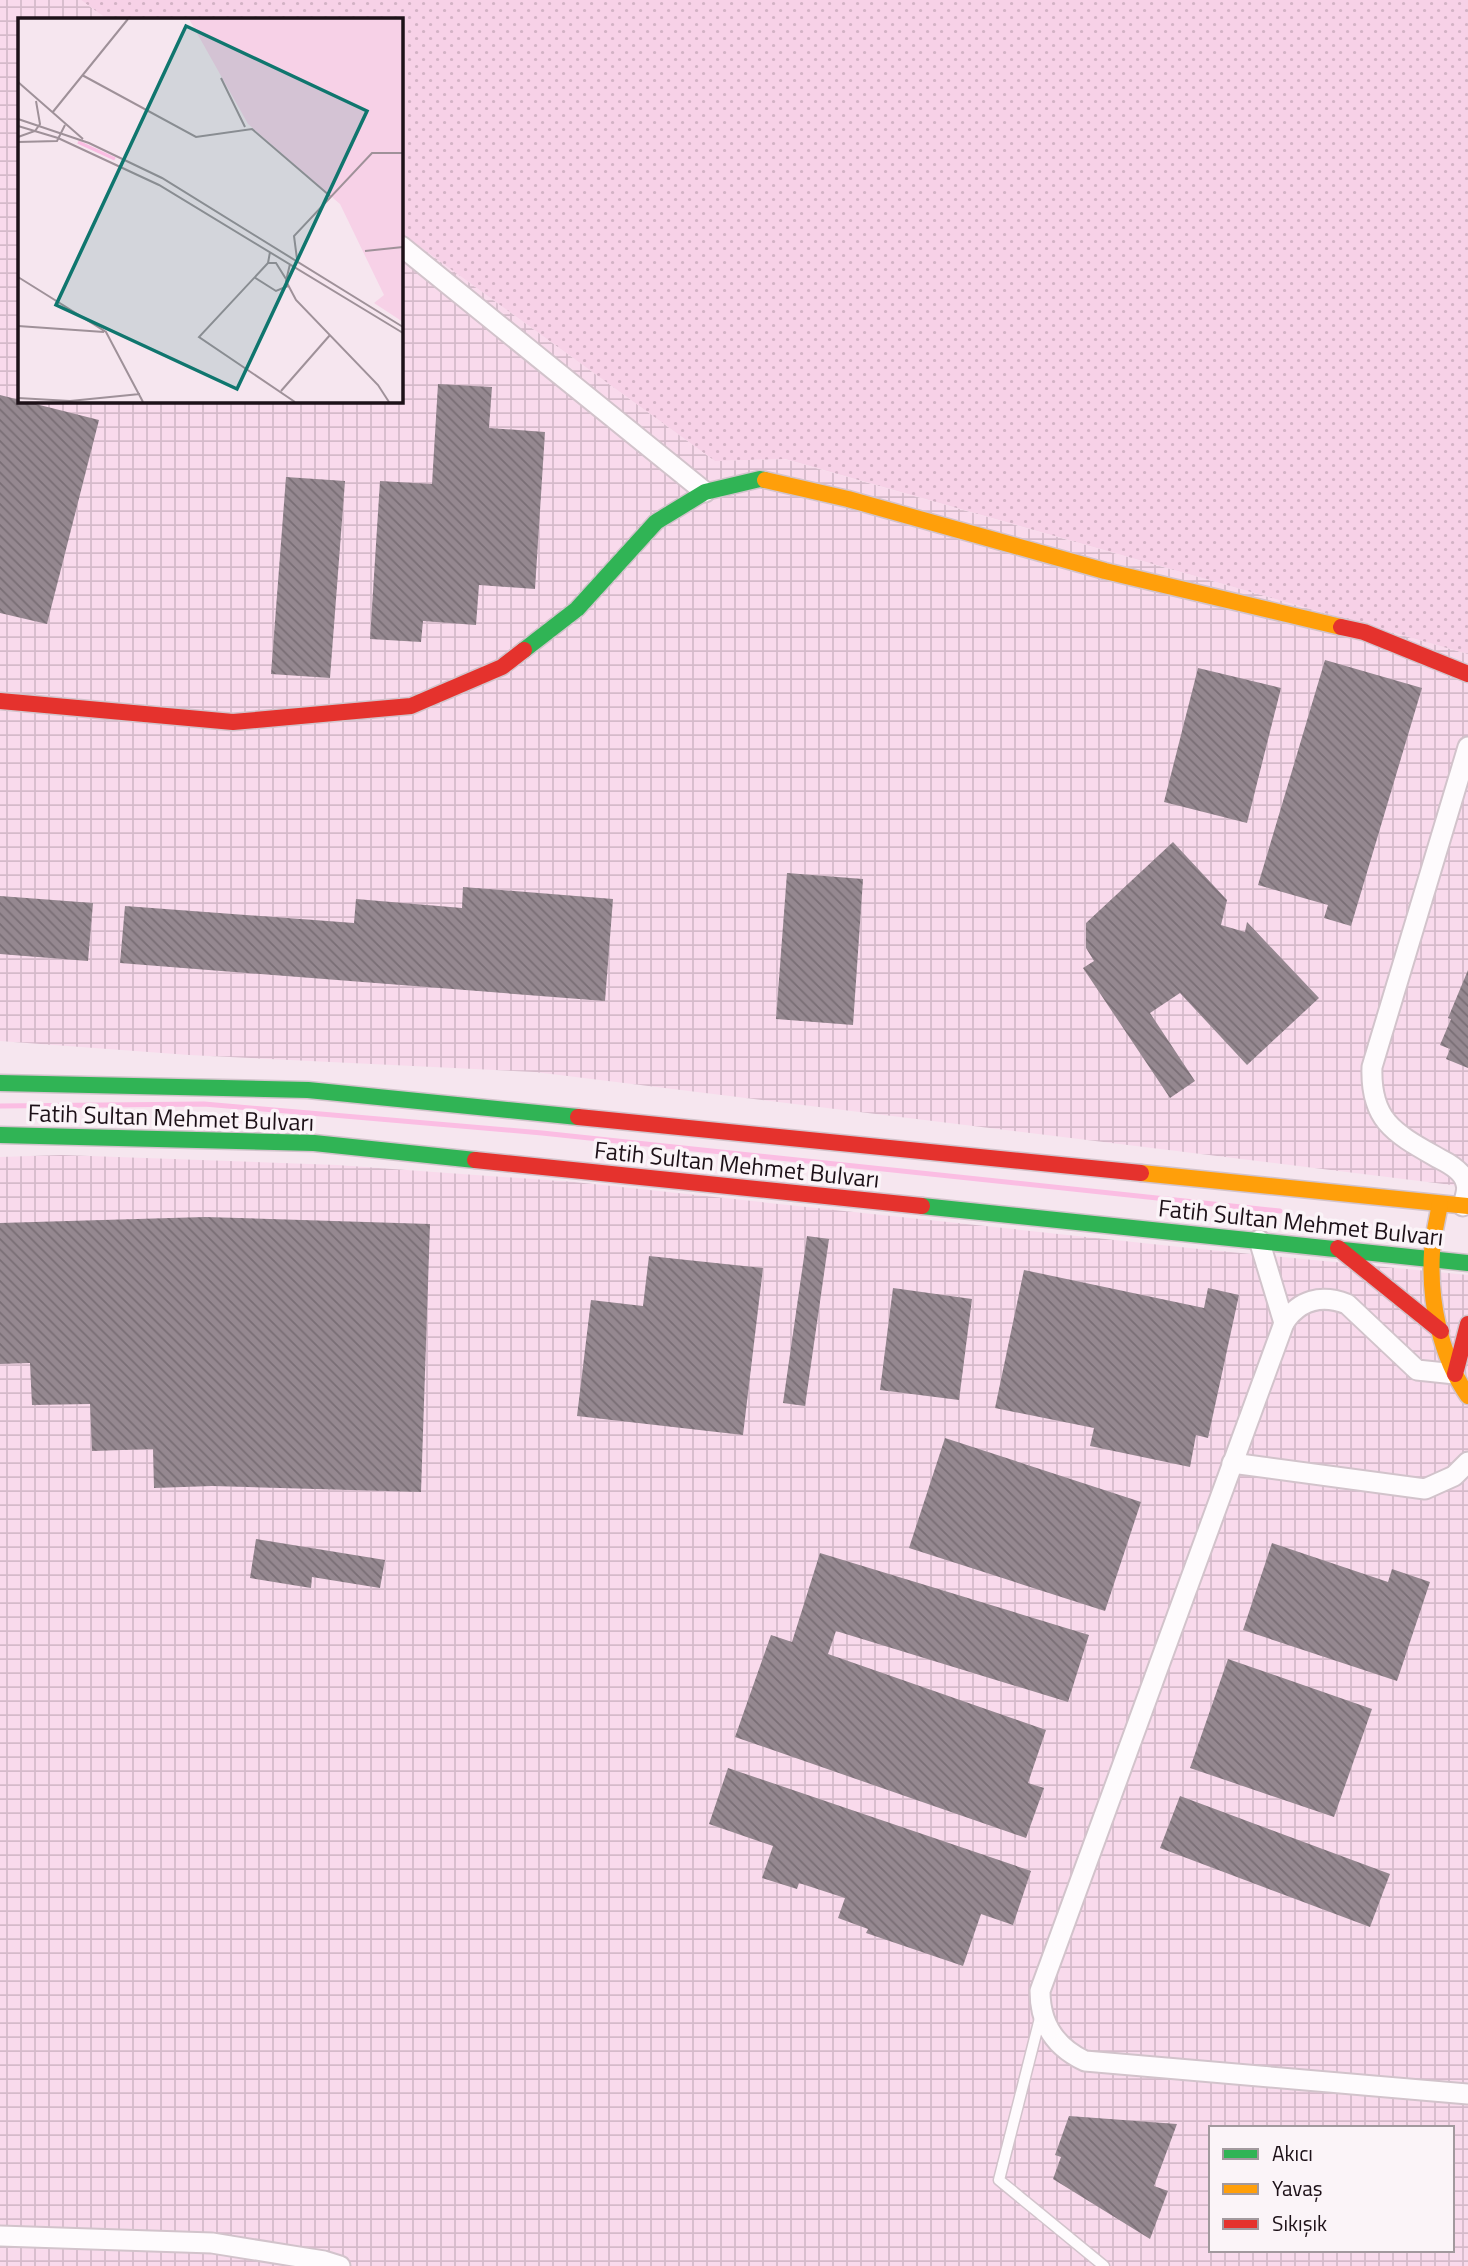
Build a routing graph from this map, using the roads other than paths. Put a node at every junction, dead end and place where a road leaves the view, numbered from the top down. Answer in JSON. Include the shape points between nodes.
{"nodes":[{"id":1,"x":402,"y":247,"type":"edge"},
{"id":2,"x":705,"y":492,"type":"junction"},
{"id":3,"x":1468,"y":674,"type":"edge"},
{"id":4,"x":0,"y":701,"type":"edge"},
{"id":5,"x":1468,"y":747,"type":"edge"},
{"id":6,"x":0,"y":1083,"type":"edge"},
{"id":7,"x":0,"y":1135,"type":"edge"},
{"id":8,"x":1440,"y":1204,"type":"junction"},
{"id":9,"x":1466,"y":1206,"type":"edge"},
{"id":10,"x":1259,"y":1240,"type":"junction"},
{"id":11,"x":1338,"y":1248,"type":"junction"},
{"id":12,"x":1432,"y":1258,"type":"junction"},
{"id":13,"x":1468,"y":1263,"type":"edge"},
{"id":14,"x":1284,"y":1323,"type":"junction"},
{"id":15,"x":1468,"y":1324,"type":"edge"},
{"id":16,"x":1441,"y":1331,"type":"junction"},
{"id":17,"x":1455,"y":1374,"type":"junction"},
{"id":18,"x":1468,"y":1396,"type":"edge"},
{"id":19,"x":1468,"y":1462,"type":"edge"},
{"id":20,"x":1232,"y":1463,"type":"junction"},
{"id":21,"x":1042,"y":2013,"type":"junction"},
{"id":22,"x":1468,"y":2094,"type":"edge"},
{"id":23,"x":0,"y":2236,"type":"edge"},
{"id":24,"x":340,"y":2266,"type":"edge"},
{"id":25,"x":1104,"y":2266,"type":"edge"}],
"edges":[{"from":1,"to":2,"type":"street"},
{"from":2,"to":3,"type":"main road","via":[[760,480],[848,499],[1105,571],[1364,632]]},
{"from":2,"to":4,"type":"main road","via":[[656,522],[577,609],[502,667],[411,706],[233,722]]},
{"from":5,"to":9,"type":"street","via":[[1372,1067],[1371,1087],[1386,1125],[1460,1174],[1467,1185]]},
{"from":6,"to":8,"type":"main road","name":"Fatih Sultan Mehmet Bulvarı","via":[[308,1090]]},
{"from":7,"to":10,"type":"main road","name":"Fatih Sultan Mehmet Bulvarı","via":[[314,1143]]},
{"from":8,"to":9,"type":"main road","name":"Fatih Sultan Mehmet Bulvarı"},
{"from":8,"to":12,"type":"main road"},
{"from":10,"to":11,"type":"main road","name":"Fatih Sultan Mehmet Bulvarı"},
{"from":10,"to":14,"type":"street"},
{"from":11,"to":12,"type":"main road","name":"Fatih Sultan Mehmet Bulvarı"},
{"from":11,"to":16,"type":"main road"},
{"from":12,"to":13,"type":"main road","name":"Fatih Sultan Mehmet Bulvarı"},
{"from":12,"to":16,"type":"main road"},
{"from":14,"to":17,"type":"street","via":[[1307,1302],[1337,1301],[1347,1304],[1417,1370]]},
{"from":14,"to":20,"type":"street"},
{"from":15,"to":17,"type":"main road"},
{"from":16,"to":17,"type":"main road"},
{"from":17,"to":18,"type":"main road"},
{"from":19,"to":20,"type":"street","via":[[1454,1476],[1425,1489]]},
{"from":20,"to":21,"type":"street","via":[[1040,1991]]},
{"from":21,"to":22,"type":"street","via":[[1057,2042],[1085,2061]]},
{"from":21,"to":25,"type":"lane","via":[[999,2180]]},
{"from":23,"to":24,"type":"street","via":[[212,2243]]}]}
